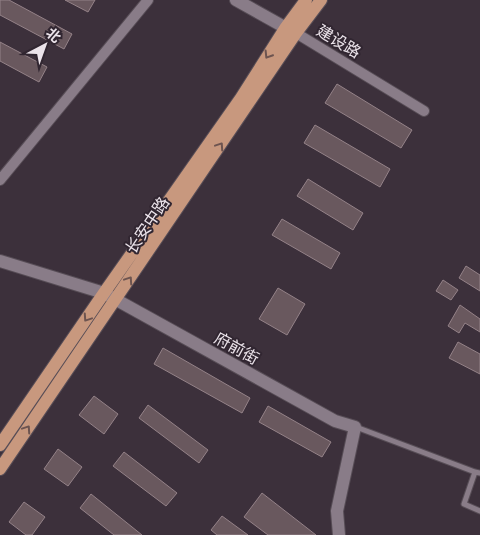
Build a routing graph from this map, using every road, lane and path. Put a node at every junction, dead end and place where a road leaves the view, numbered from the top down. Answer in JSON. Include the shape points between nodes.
{"nodes":[{"id":1,"x":148,"y":0,"type":"edge"},
{"id":2,"x":236,"y":0,"type":"edge"},
{"id":3,"x":306,"y":0,"type":"edge"},
{"id":4,"x":321,"y":0,"type":"edge"},
{"id":5,"x":291,"y":30,"type":"junction"},
{"id":6,"x":424,"y":112,"type":"dead end"},
{"id":7,"x":0,"y":180,"type":"edge"},
{"id":8,"x":0,"y":260,"type":"edge"},
{"id":9,"x":104,"y":292,"type":"junction"},
{"id":10,"x":116,"y":299,"type":"junction"},
{"id":11,"x":355,"y":426,"type":"junction"},
{"id":12,"x":0,"y":445,"type":"edge"},
{"id":13,"x":0,"y":469,"type":"edge"},
{"id":14,"x":477,"y":473,"type":"edge"},
{"id":15,"x":480,"y":511,"type":"edge"},
{"id":16,"x":338,"y":535,"type":"edge"}],
"edges":[{"from":1,"to":7,"type":"street"},
{"from":2,"to":5,"type":"street","name":"建设路"},
{"from":3,"to":5,"type":"main road","name":"长安中路"},
{"from":4,"to":5,"type":"main road","name":"长安中路"},
{"from":5,"to":6,"type":"street","name":"建设路"},
{"from":5,"to":9,"type":"main road","name":"长安中路","one_way":true},
{"from":10,"to":5,"type":"main road","name":"长安中路","one_way":true},
{"from":8,"to":9,"type":"street","name":"府前街"},
{"from":9,"to":10,"type":"street","name":"府前街"},
{"from":9,"to":12,"type":"main road","name":"长安中路","one_way":true},
{"from":10,"to":11,"type":"street","name":"府前街","via":[[335,421]]},
{"from":13,"to":10,"type":"main road","name":"长安中路","one_way":true},
{"from":11,"to":14,"type":"lane"},
{"from":11,"to":16,"type":"street","via":[[338,511]]},
{"from":14,"to":15,"type":"lane","via":[[464,504]]}]}
